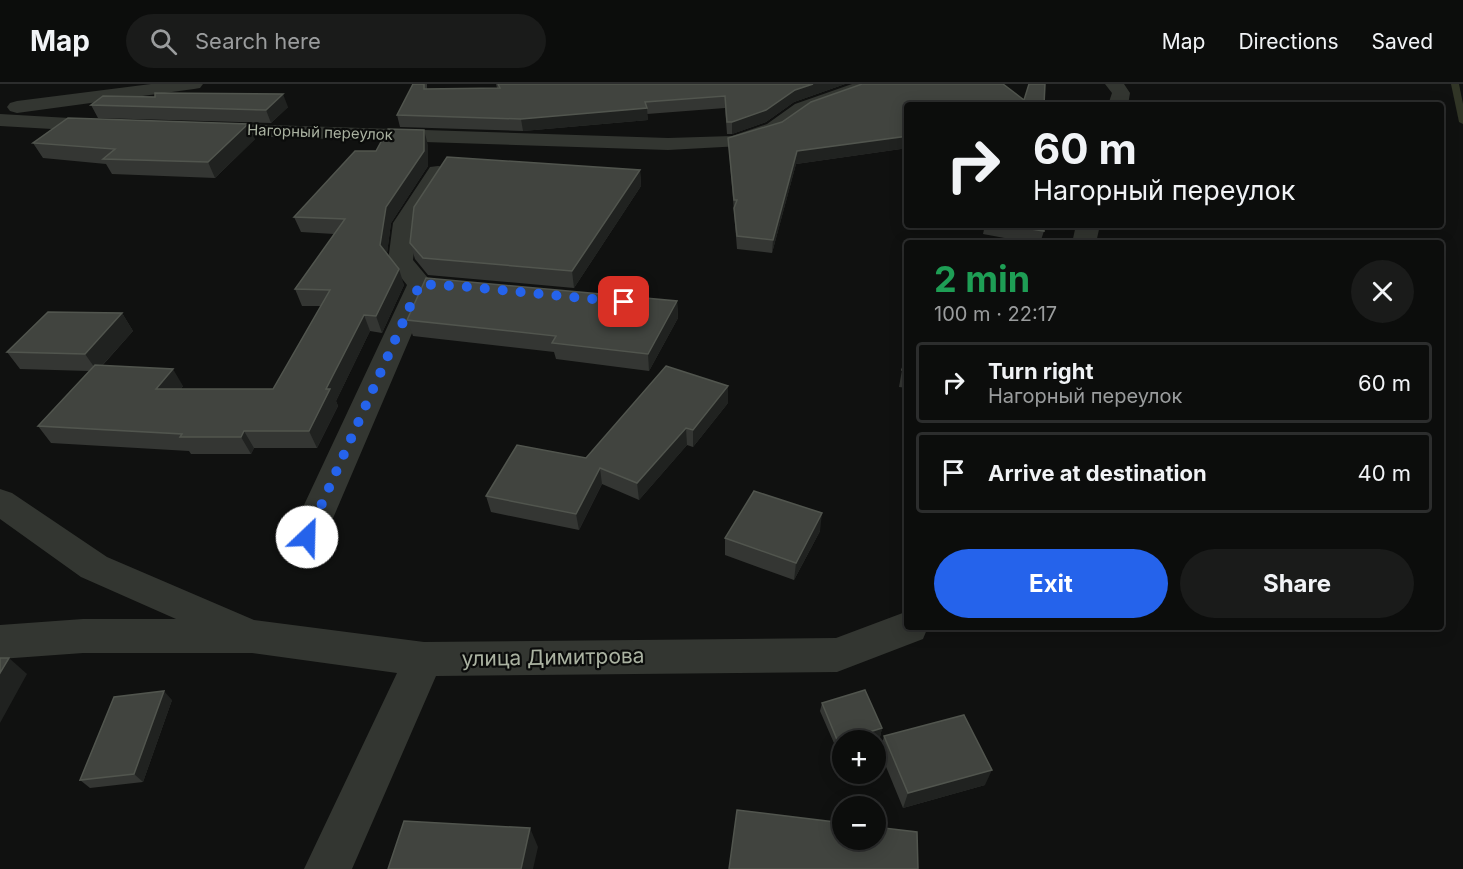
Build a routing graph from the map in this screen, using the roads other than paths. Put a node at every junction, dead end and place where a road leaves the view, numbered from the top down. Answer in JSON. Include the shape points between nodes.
{"nodes":[{"id":1,"x":194,"y":84,"type":"edge"},
{"id":2,"x":869,"y":84,"type":"edge"},
{"id":3,"x":1114,"y":84,"type":"edge"},
{"id":4,"x":1118,"y":102,"type":"edge"},
{"id":5,"x":0,"y":109,"type":"edge"},
{"id":6,"x":0,"y":120,"type":"edge"},
{"id":7,"x":124,"y":126,"type":"edge"},
{"id":8,"x":181,"y":128,"type":"edge"},
{"id":9,"x":460,"y":137,"type":"junction"},
{"id":10,"x":0,"y":502,"type":"edge"},
{"id":11,"x":307,"y":537,"type":"dead end"},
{"id":12,"x":904,"y":629,"type":"edge"},
{"id":13,"x":252,"y":636,"type":"junction"},
{"id":14,"x":0,"y":642,"type":"edge"},
{"id":15,"x":424,"y":659,"type":"junction"},
{"id":16,"x":328,"y":869,"type":"edge"}],
"edges":[{"from":1,"to":5,"type":"street"},
{"from":2,"to":9,"type":"street","name":"Нагорный переулок","via":[[802,108],[774,128],[734,142],[668,144]]},
{"from":3,"to":4,"type":"street","via":[[1120,93]]},
{"from":6,"to":7,"type":"street"},
{"from":8,"to":9,"type":"street","name":"Нагорный переулок"},
{"from":9,"to":11,"type":"street","via":[[405,224],[400,261],[430,285]]},
{"from":10,"to":13,"type":"street","via":[[94,567]]},
{"from":12,"to":15,"type":"street","name":"улица Димитрова","via":[[837,655]]},
{"from":13,"to":14,"type":"street","via":[[84,636]]},
{"from":13,"to":15,"type":"street"},
{"from":15,"to":16,"type":"street"}]}
